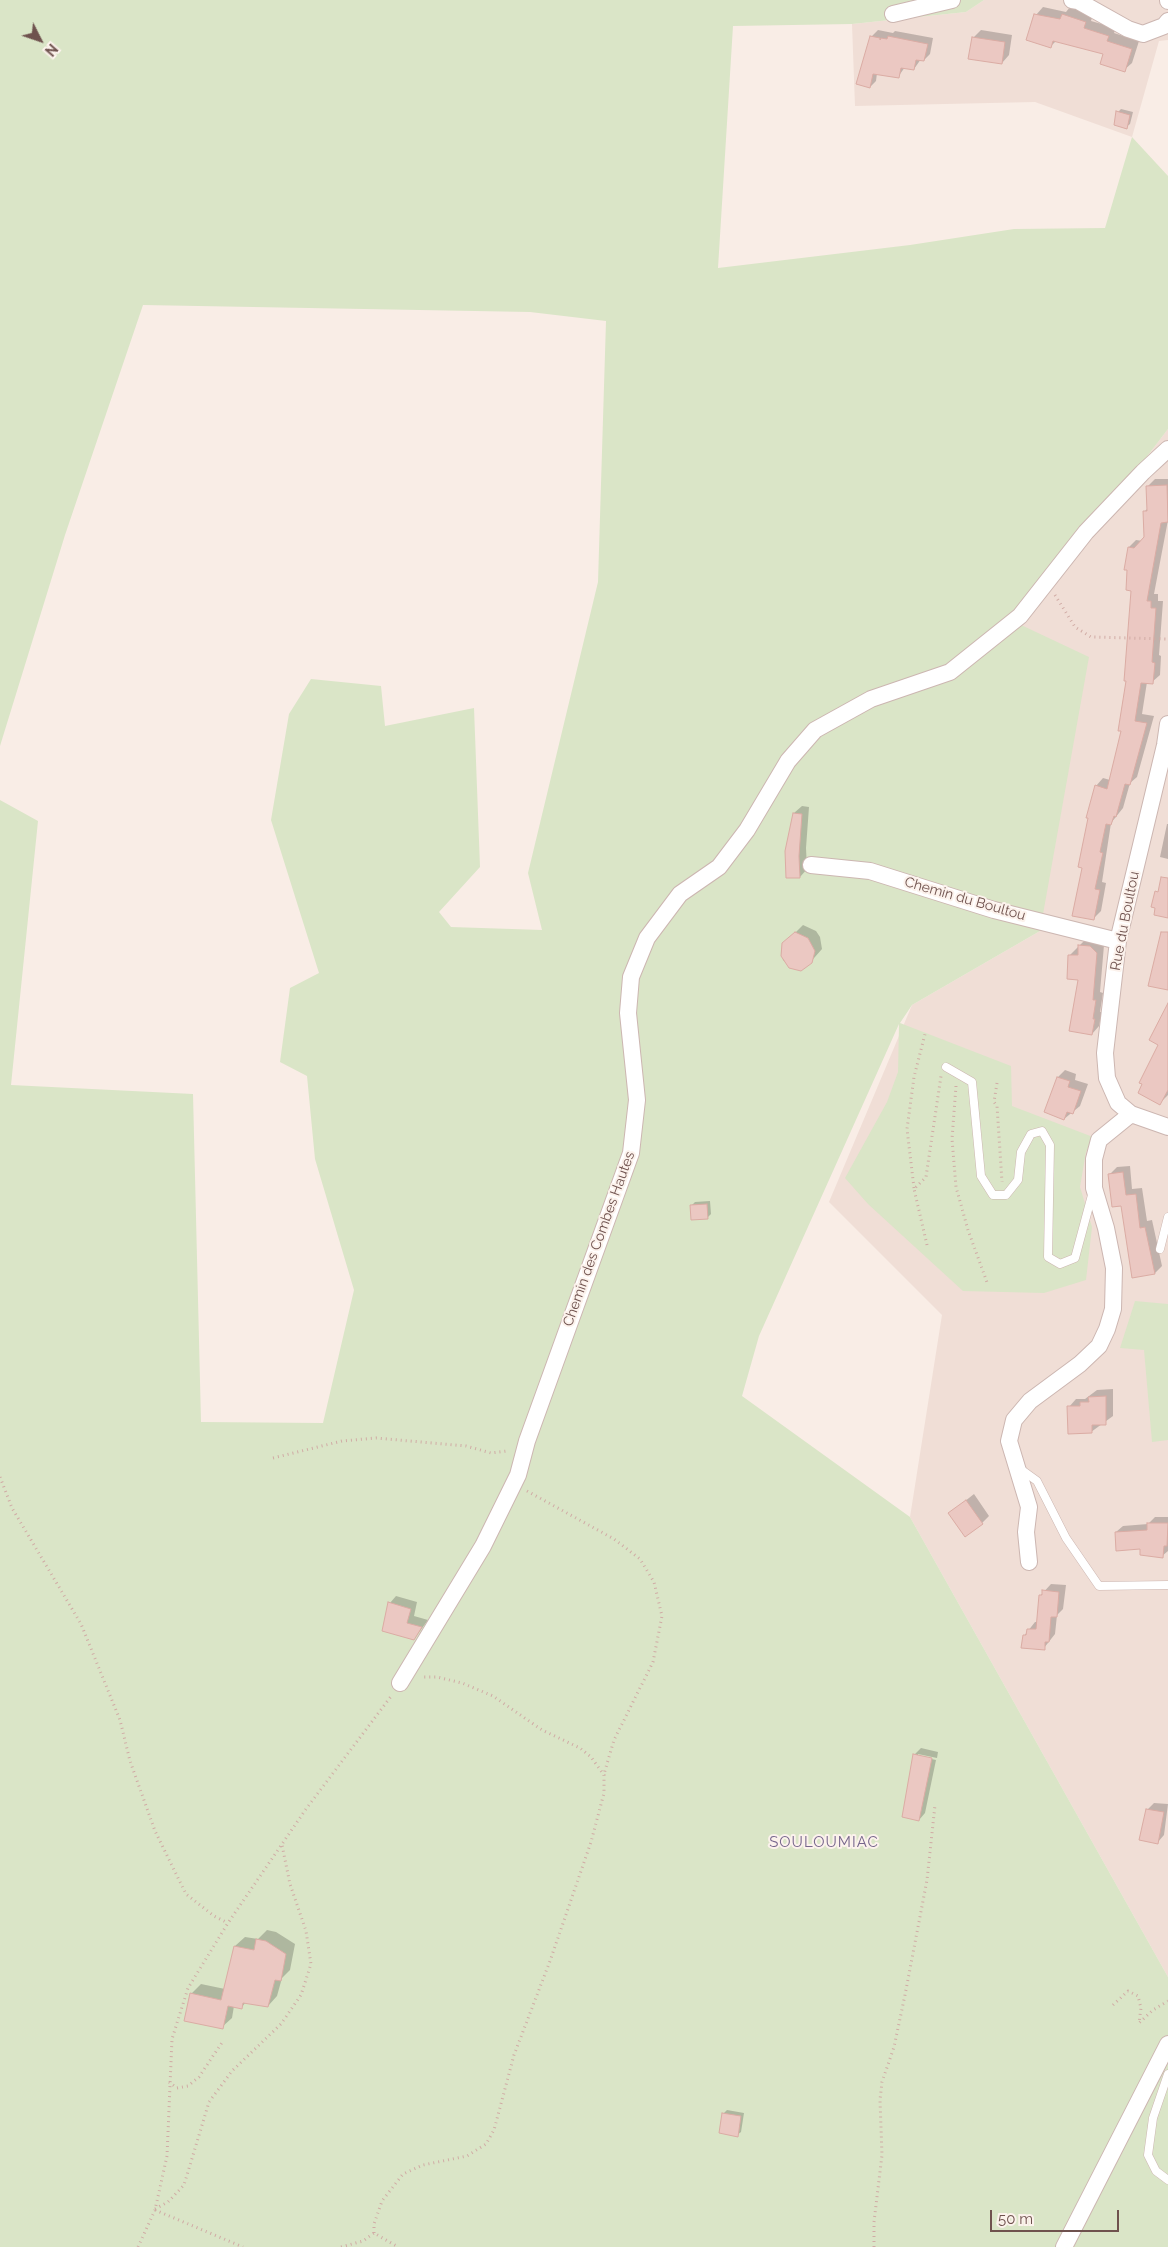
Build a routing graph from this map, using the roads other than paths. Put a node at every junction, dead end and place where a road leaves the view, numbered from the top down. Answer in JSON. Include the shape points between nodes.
{"nodes":[{"id":1,"x":952,"y":0,"type":"edge"},
{"id":2,"x":1072,"y":0,"type":"edge"},
{"id":3,"x":893,"y":14,"type":"dead end"},
{"id":4,"x":1168,"y":21,"type":"edge"},
{"id":5,"x":1168,"y":449,"type":"edge"},
{"id":6,"x":1168,"y":724,"type":"edge"},
{"id":7,"x":811,"y":864,"type":"dead end"},
{"id":8,"x":1118,"y":941,"type":"junction"},
{"id":9,"x":946,"y":1067,"type":"road end"},
{"id":10,"x":1131,"y":1114,"type":"junction"},
{"id":11,"x":1168,"y":1127,"type":"edge"},
{"id":12,"x":1094,"y":1188,"type":"junction"},
{"id":13,"x":1168,"y":1217,"type":"edge"},
{"id":14,"x":1160,"y":1249,"type":"dead end"},
{"id":15,"x":1014,"y":1463,"type":"junction"},
{"id":16,"x":1030,"y":1562,"type":"dead end"},
{"id":17,"x":1168,"y":1585,"type":"edge"},
{"id":18,"x":400,"y":1683,"type":"road end"},
{"id":19,"x":1168,"y":2044,"type":"edge"},
{"id":20,"x":1168,"y":2074,"type":"edge"},
{"id":21,"x":1168,"y":2180,"type":"edge"},
{"id":22,"x":1064,"y":2247,"type":"edge"}],
"edges":[{"from":1,"to":3,"type":"street"},
{"from":2,"to":4,"type":"street","via":[[1143,34],[1164,26]]},
{"from":5,"to":18,"type":"street","name":"Chemin des Combes Hautes","via":[[1086,532],[1020,616],[950,672],[871,699],[815,730],[788,761],[747,830],[720,867],[680,894],[647,938],[631,977],[628,1013],[637,1100],[631,1153],[527,1440],[518,1474],[483,1546]]},
{"from":6,"to":8,"type":"street","name":"Rue du Boultou","via":[[1166,745]]},
{"from":7,"to":8,"type":"street","name":"Chemin du Boultou","via":[[870,871],[994,910]]},
{"from":8,"to":10,"type":"street","name":"Rue du Boultou","via":[[1105,1053],[1107,1078],[1118,1103]]},
{"from":9,"to":12,"type":"lane","via":[[972,1082],[981,1176],[993,1195],[1006,1195],[1018,1180],[1021,1152],[1031,1134],[1042,1131],[1050,1145],[1048,1257],[1060,1264],[1075,1258]]},
{"from":10,"to":11,"type":"street"},
{"from":10,"to":12,"type":"street","via":[[1099,1140],[1094,1159]]},
{"from":12,"to":15,"type":"street","via":[[1114,1268],[1113,1309],[1099,1346],[1030,1401],[1014,1420],[1009,1441]]},
{"from":13,"to":14,"type":"lane"},
{"from":15,"to":16,"type":"street","via":[[1029,1507],[1026,1532]]},
{"from":15,"to":17,"type":"lane","via":[[1037,1481],[1066,1538],[1099,1586]]},
{"from":19,"to":22,"type":"street"},
{"from":20,"to":21,"type":"lane","via":[[1153,2118],[1148,2155],[1156,2171]]}]}
